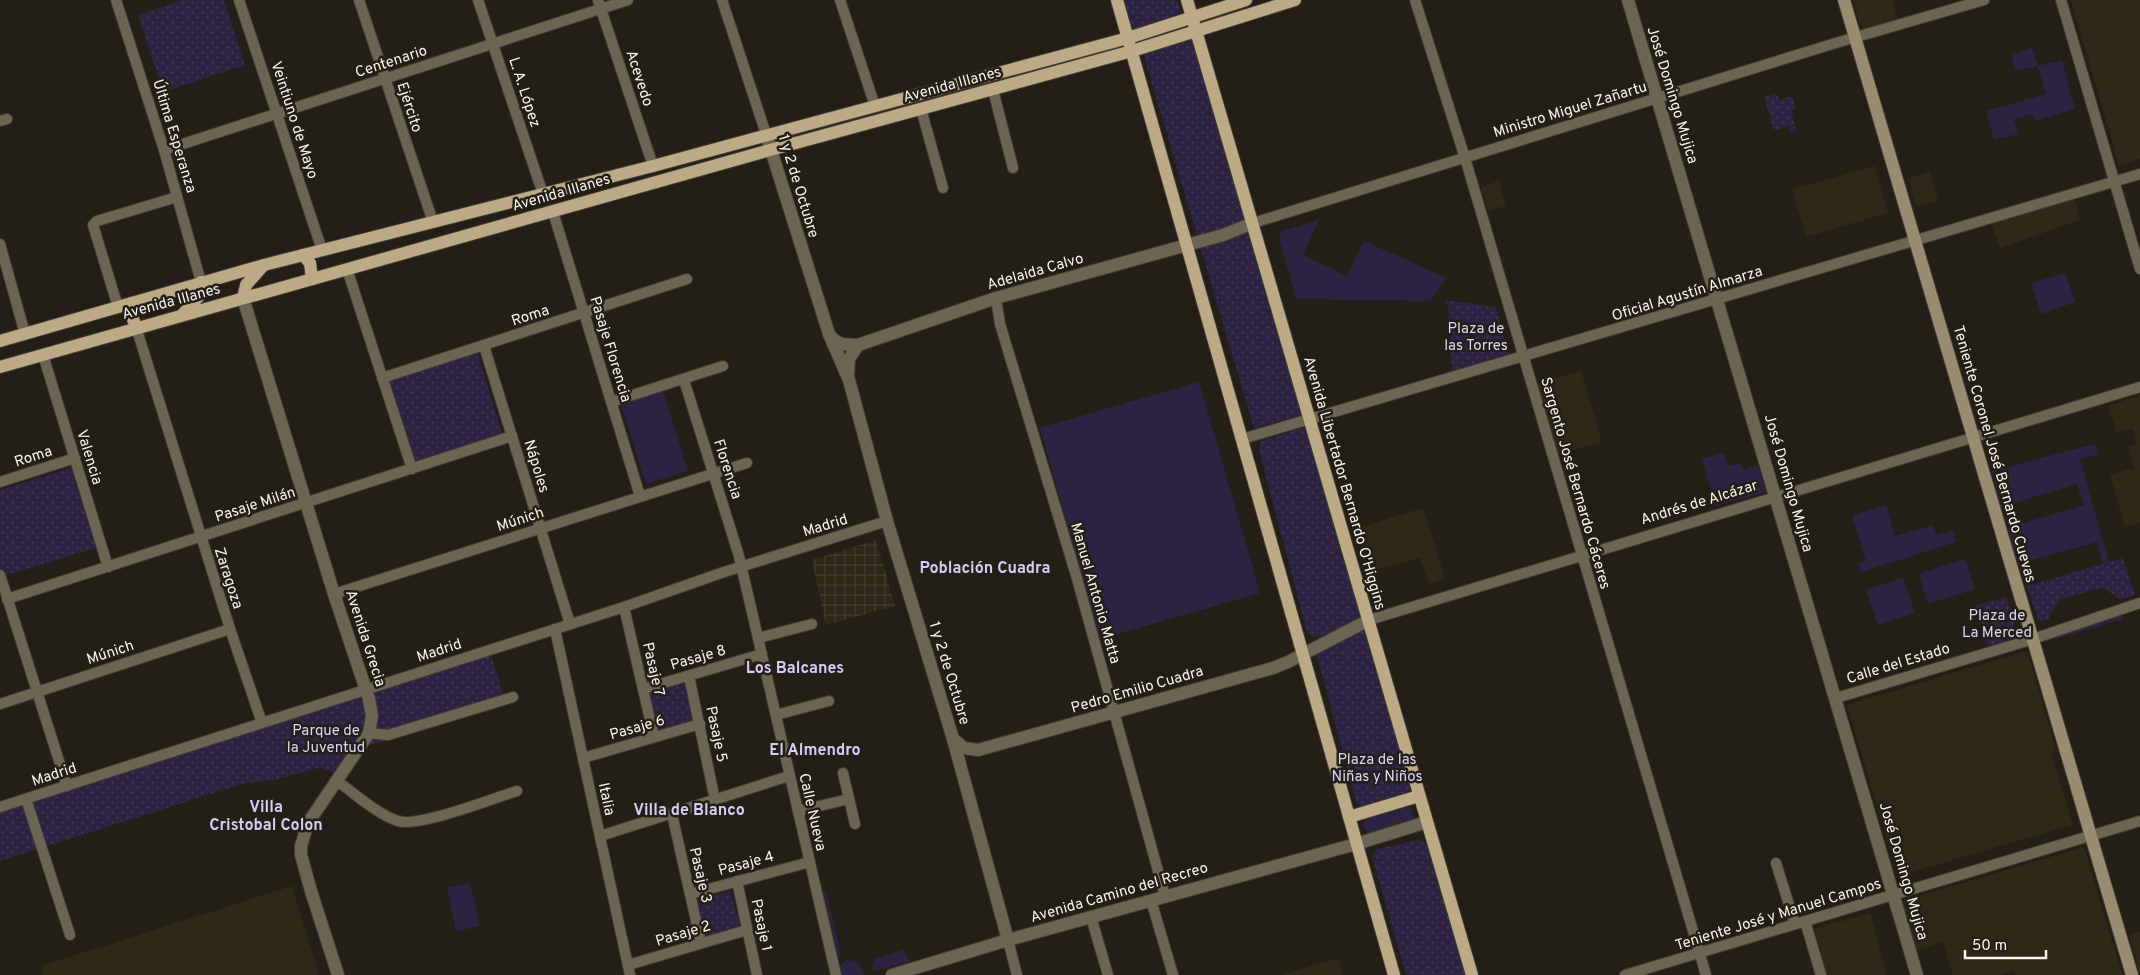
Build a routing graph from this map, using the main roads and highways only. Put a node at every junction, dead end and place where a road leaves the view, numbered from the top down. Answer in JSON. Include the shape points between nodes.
{"nodes":[{"id":1,"x":1117,"y":0,"type":"edge"},
{"id":2,"x":1187,"y":0,"type":"edge"},
{"id":3,"x":1246,"y":0,"type":"edge"},
{"id":4,"x":1295,"y":0,"type":"edge"},
{"id":5,"x":1844,"y":0,"type":"edge"},
{"id":6,"x":1192,"y":17,"type":"junction"},
{"id":7,"x":1196,"y":30,"type":"junction"},
{"id":8,"x":1128,"y":38,"type":"junction"},
{"id":9,"x":1132,"y":51,"type":"junction"},
{"id":10,"x":303,"y":255,"type":"junction"},
{"id":11,"x":264,"y":265,"type":"junction"},
{"id":12,"x":312,"y":279,"type":"junction"},
{"id":13,"x":200,"y":282,"type":"junction"},
{"id":14,"x":244,"y":298,"type":"junction"},
{"id":15,"x":132,"y":303,"type":"junction"},
{"id":16,"x":181,"y":316,"type":"junction"},
{"id":17,"x":136,"y":327,"type":"junction"},
{"id":18,"x":0,"y":341,"type":"edge"},
{"id":19,"x":0,"y":367,"type":"edge"},
{"id":20,"x":1419,"y":796,"type":"junction"},
{"id":21,"x":1349,"y":817,"type":"junction"},
{"id":22,"x":1394,"y":975,"type":"edge"},
{"id":23,"x":1472,"y":975,"type":"edge"},
{"id":24,"x":2132,"y":975,"type":"edge"}],
"edges":[{"from":1,"to":8,"type":"main road"},
{"from":2,"to":6,"type":"main road","name":"Avenida Libertador Bernardo O'Higgins"},
{"from":3,"to":6,"type":"main road","name":"Avenida Illanes"},
{"from":4,"to":7,"type":"main road","name":"Avenida Illanes"},
{"from":5,"to":24,"type":"main road","name":"Teniente Coronel José Bernardo Cuevas"},
{"from":6,"to":7,"type":"main road","name":"Avenida Libertador Bernardo O'Higgins"},
{"from":6,"to":8,"type":"main road","name":"Avenida Illanes"},
{"from":7,"to":9,"type":"main road","name":"Avenida Illanes"},
{"from":7,"to":20,"type":"main road","name":"Avenida Libertador Bernardo O'Higgins"},
{"from":8,"to":9,"type":"main road"},
{"from":8,"to":10,"type":"main road","name":"Avenida Illanes","via":[[653,166]]},
{"from":9,"to":12,"type":"main road","name":"Avenida Illanes"},
{"from":9,"to":21,"type":"main road"},
{"from":10,"to":11,"type":"main road","name":"Avenida Illanes"},
{"from":10,"to":12,"type":"main road","via":[[310,263]]},
{"from":11,"to":13,"type":"main road","name":"Avenida Illanes"},
{"from":11,"to":14,"type":"main road","via":[[246,285]]},
{"from":12,"to":14,"type":"main road","name":"Avenida Illanes"},
{"from":13,"to":15,"type":"main road","name":"Avenida Illanes"},
{"from":13,"to":16,"type":"main road","via":[[200,295]]},
{"from":14,"to":16,"type":"main road","name":"Avenida Illanes"},
{"from":15,"to":17,"type":"main road","via":[[131,314]]},
{"from":15,"to":18,"type":"main road","name":"Avenida Illanes"},
{"from":16,"to":17,"type":"main road","name":"Avenida Illanes"},
{"from":17,"to":19,"type":"main road","name":"Avenida Illanes"},
{"from":20,"to":21,"type":"main road"},
{"from":20,"to":23,"type":"main road","name":"Avenida Libertador Bernardo O'Higgins"},
{"from":21,"to":22,"type":"main road"}]}
